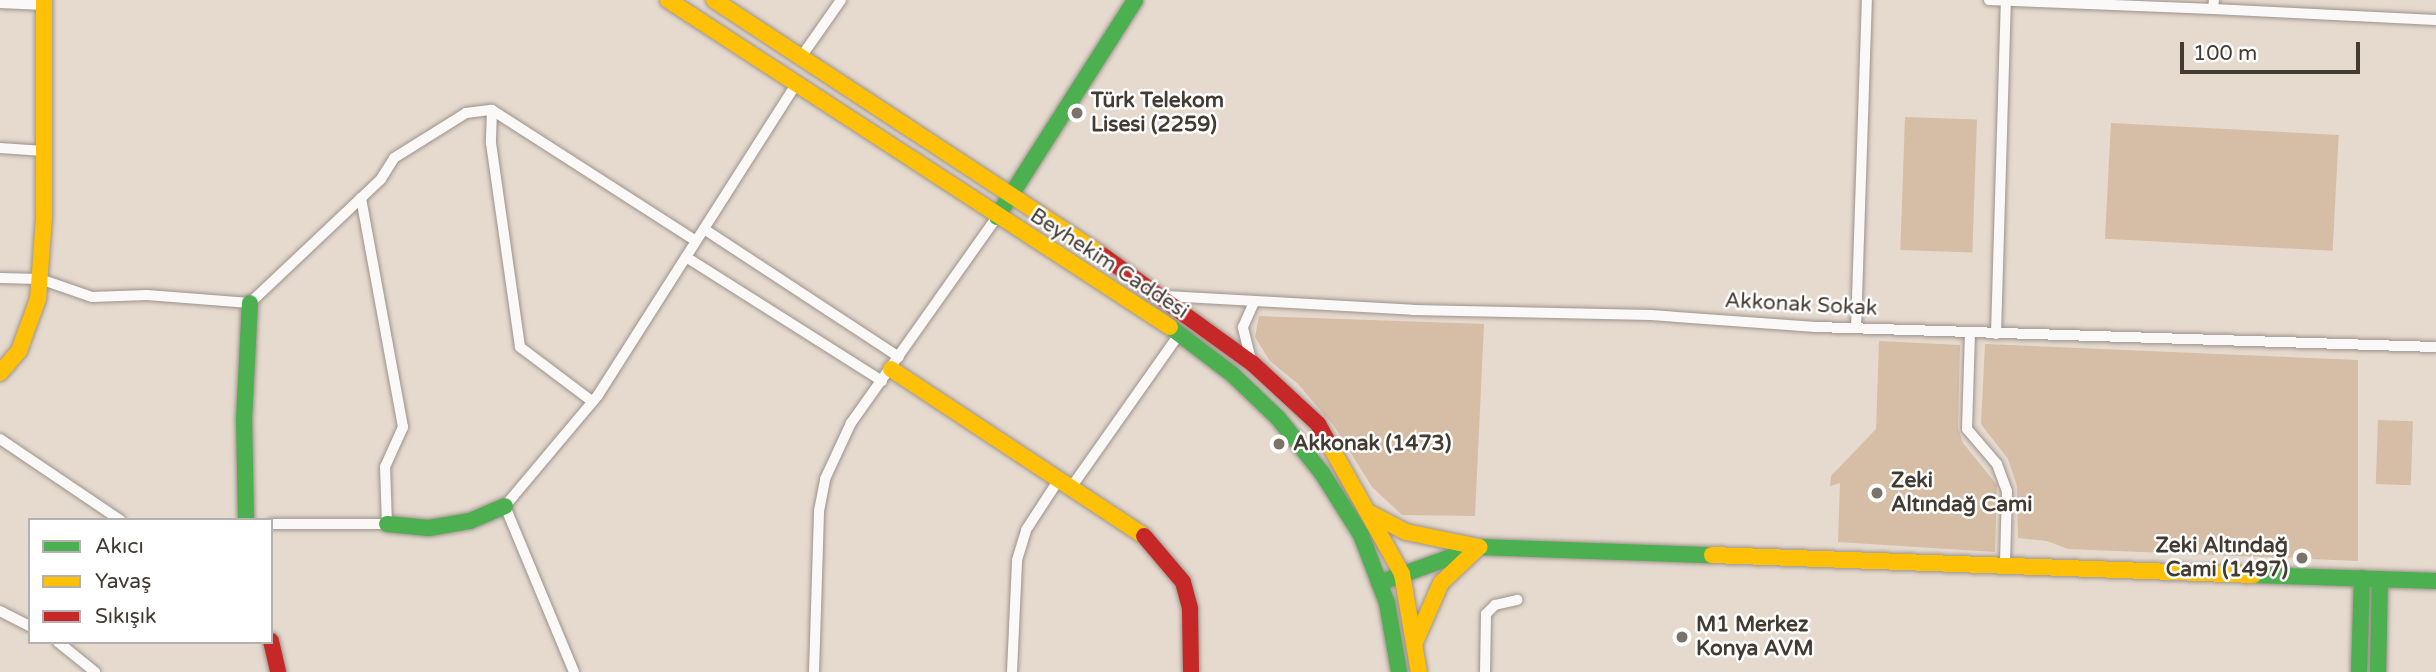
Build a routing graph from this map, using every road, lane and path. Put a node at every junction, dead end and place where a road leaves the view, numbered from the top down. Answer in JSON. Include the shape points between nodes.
{"nodes":[{"id":1,"x":668,"y":0,"type":"edge"},
{"id":2,"x":714,"y":0,"type":"edge"},
{"id":3,"x":841,"y":0,"type":"edge"},
{"id":4,"x":1135,"y":0,"type":"edge"},
{"id":5,"x":1867,"y":0,"type":"edge"},
{"id":6,"x":1989,"y":0,"type":"edge"},
{"id":7,"x":2006,"y":1,"type":"edge"},
{"id":8,"x":44,"y":2,"type":"edge"},
{"id":9,"x":0,"y":3,"type":"edge"},
{"id":10,"x":2214,"y":5,"type":"edge"},
{"id":11,"x":2436,"y":20,"type":"edge"},
{"id":12,"x":801,"y":57,"type":"junction"},
{"id":13,"x":796,"y":84,"type":"junction"},
{"id":14,"x":492,"y":110,"type":"junction"},
{"id":15,"x":0,"y":148,"type":"edge"},
{"id":16,"x":44,"y":151,"type":"junction"},
{"id":17,"x":1009,"y":193,"type":"junction"},
{"id":18,"x":361,"y":198,"type":"junction"},
{"id":19,"x":997,"y":217,"type":"junction"},
{"id":20,"x":704,"y":229,"type":"junction"},
{"id":21,"x":696,"y":240,"type":"junction"},
{"id":22,"x":686,"y":257,"type":"junction"},
{"id":23,"x":0,"y":278,"type":"edge"},
{"id":24,"x":40,"y":279,"type":"junction"},
{"id":25,"x":1165,"y":296,"type":"junction"},
{"id":26,"x":1254,"y":302,"type":"junction"},
{"id":27,"x":250,"y":303,"type":"junction"},
{"id":28,"x":1856,"y":328,"type":"junction"},
{"id":29,"x":1180,"y":333,"type":"junction"},
{"id":30,"x":1970,"y":333,"type":"junction"},
{"id":31,"x":1996,"y":334,"type":"junction"},
{"id":32,"x":2436,"y":348,"type":"edge"},
{"id":33,"x":1252,"y":363,"type":"junction"},
{"id":34,"x":891,"y":369,"type":"junction"},
{"id":35,"x":0,"y":373,"type":"edge"},
{"id":36,"x":593,"y":402,"type":"junction"},
{"id":37,"x":0,"y":439,"type":"edge"},
{"id":38,"x":1064,"y":485,"type":"junction"},
{"id":39,"x":505,"y":506,"type":"junction"},
{"id":40,"x":1372,"y":514,"type":"junction"},
{"id":41,"x":117,"y":518,"type":"edge"},
{"id":42,"x":246,"y":518,"type":"edge"},
{"id":43,"x":273,"y":524,"type":"edge"},
{"id":44,"x":387,"y":524,"type":"junction"},
{"id":45,"x":1479,"y":547,"type":"junction"},
{"id":46,"x":2005,"y":564,"type":"junction"},
{"id":47,"x":1402,"y":574,"type":"junction"},
{"id":48,"x":2362,"y":578,"type":"junction"},
{"id":49,"x":2380,"y":579,"type":"junction"},
{"id":50,"x":2436,"y":581,"type":"edge"},
{"id":51,"x":1379,"y":583,"type":"junction"},
{"id":52,"x":1517,"y":600,"type":"dead end"},
{"id":53,"x":0,"y":611,"type":"edge"},
{"id":54,"x":28,"y":625,"type":"edge"},
{"id":55,"x":1416,"y":642,"type":"junction"},
{"id":56,"x":60,"y":644,"type":"edge"},
{"id":57,"x":272,"y":644,"type":"edge"},
{"id":58,"x":95,"y":672,"type":"edge"},
{"id":59,"x":278,"y":672,"type":"edge"},
{"id":60,"x":574,"y":672,"type":"edge"},
{"id":61,"x":814,"y":672,"type":"edge"},
{"id":62,"x":1012,"y":672,"type":"edge"},
{"id":63,"x":1191,"y":672,"type":"edge"},
{"id":64,"x":1399,"y":672,"type":"edge"},
{"id":65,"x":1419,"y":672,"type":"edge"},
{"id":66,"x":1485,"y":672,"type":"edge"},
{"id":67,"x":2359,"y":672,"type":"edge"},
{"id":68,"x":2378,"y":672,"type":"edge"}],
"edges":[{"from":1,"to":13,"type":"street","name":"Beyhekim Caddesi"},
{"from":2,"to":12,"type":"street","name":"Beyhekim Caddesi"},
{"from":3,"to":12,"type":"street"},
{"from":4,"to":17,"type":"street"},
{"from":5,"to":28,"type":"street"},
{"from":6,"to":7,"type":"street"},
{"from":7,"to":10,"type":"street"},
{"from":7,"to":31,"type":"street"},
{"from":8,"to":9,"type":"street"},
{"from":8,"to":16,"type":"street"},
{"from":10,"to":11,"type":"street"},
{"from":12,"to":17,"type":"street","name":"Beyhekim Caddesi"},
{"from":13,"to":19,"type":"street","name":"Beyhekim Caddesi"},
{"from":13,"to":20,"type":"street"},
{"from":14,"to":18,"type":"street","via":[[466,113],[421,138],[394,158]]},
{"from":14,"to":21,"type":"street"},
{"from":14,"to":36,"type":"street","via":[[491,143],[520,347]]},
{"from":15,"to":16,"type":"street"},
{"from":16,"to":24,"type":"street"},
{"from":17,"to":19,"type":"street"},
{"from":17,"to":25,"type":"street","name":"Beyhekim Caddesi"},
{"from":18,"to":27,"type":"street"},
{"from":18,"to":44,"type":"street","via":[[403,427],[385,467]]},
{"from":19,"to":29,"type":"street","name":"Beyhekim Caddesi"},
{"from":19,"to":34,"type":"street"},
{"from":20,"to":21,"type":"street"},
{"from":20,"to":34,"type":"street"},
{"from":21,"to":22,"type":"street"},
{"from":22,"to":34,"type":"street"},
{"from":22,"to":36,"type":"street"},
{"from":23,"to":24,"type":"street"},
{"from":24,"to":27,"type":"street","via":[[92,297],[147,295]]},
{"from":24,"to":35,"type":"street","via":[[38,299],[19,351]]},
{"from":25,"to":26,"type":"street","name":"Akkonak Sokak"},
{"from":25,"to":33,"type":"street","name":"Beyhekim Caddesi"},
{"from":26,"to":28,"type":"street","name":"Akkonak Sokak","via":[[1651,315]]},
{"from":26,"to":33,"type":"street","via":[[1243,327]]},
{"from":27,"to":42,"type":"street","via":[[244,420]]},
{"from":28,"to":30,"type":"street","name":"Akkonak Sokak"},
{"from":29,"to":38,"type":"street"},
{"from":29,"to":51,"type":"street","name":"Beyhekim Caddesi","via":[[1232,374],[1307,455],[1361,535]]},
{"from":30,"to":31,"type":"street","name":"Akkonak Sokak"},
{"from":30,"to":46,"type":"street","via":[[1968,429],[1997,464],[2007,491]]},
{"from":31,"to":32,"type":"street","name":"Akkonak Sokak"},
{"from":33,"to":40,"type":"street","name":"Beyhekim Caddesi","via":[[1318,424]]},
{"from":34,"to":38,"type":"street"},
{"from":34,"to":61,"type":"street","via":[[851,422],[825,479],[818,511]]},
{"from":36,"to":39,"type":"street"},
{"from":37,"to":41,"type":"street"},
{"from":38,"to":62,"type":"street","via":[[1026,530],[1017,560]]},
{"from":38,"to":63,"type":"street","via":[[1151,541],[1182,582],[1191,609]]},
{"from":39,"to":44,"type":"street","via":[[471,521],[429,528]]},
{"from":39,"to":60,"type":"street"},
{"from":40,"to":45,"type":"street","via":[[1406,532]]},
{"from":40,"to":47,"type":"street","name":"Beyhekim Caddesi"},
{"from":43,"to":44,"type":"street"},
{"from":45,"to":46,"type":"street"},
{"from":45,"to":47,"type":"street"},
{"from":45,"to":55,"type":"street","via":[[1441,583]]},
{"from":46,"to":48,"type":"street"},
{"from":47,"to":51,"type":"street"},
{"from":47,"to":55,"type":"street","name":"Beyhekim Caddesi"},
{"from":48,"to":49,"type":"street"},
{"from":48,"to":67,"type":"street"},
{"from":49,"to":50,"type":"street"},
{"from":49,"to":68,"type":"street"},
{"from":51,"to":64,"type":"street","name":"Beyhekim Caddesi"},
{"from":52,"to":66,"type":"street","via":[[1494,606],[1486,614]]},
{"from":53,"to":54,"type":"street"},
{"from":55,"to":65,"type":"street","name":"Beyhekim Caddesi"},
{"from":56,"to":58,"type":"street"},
{"from":57,"to":59,"type":"street"}]}
